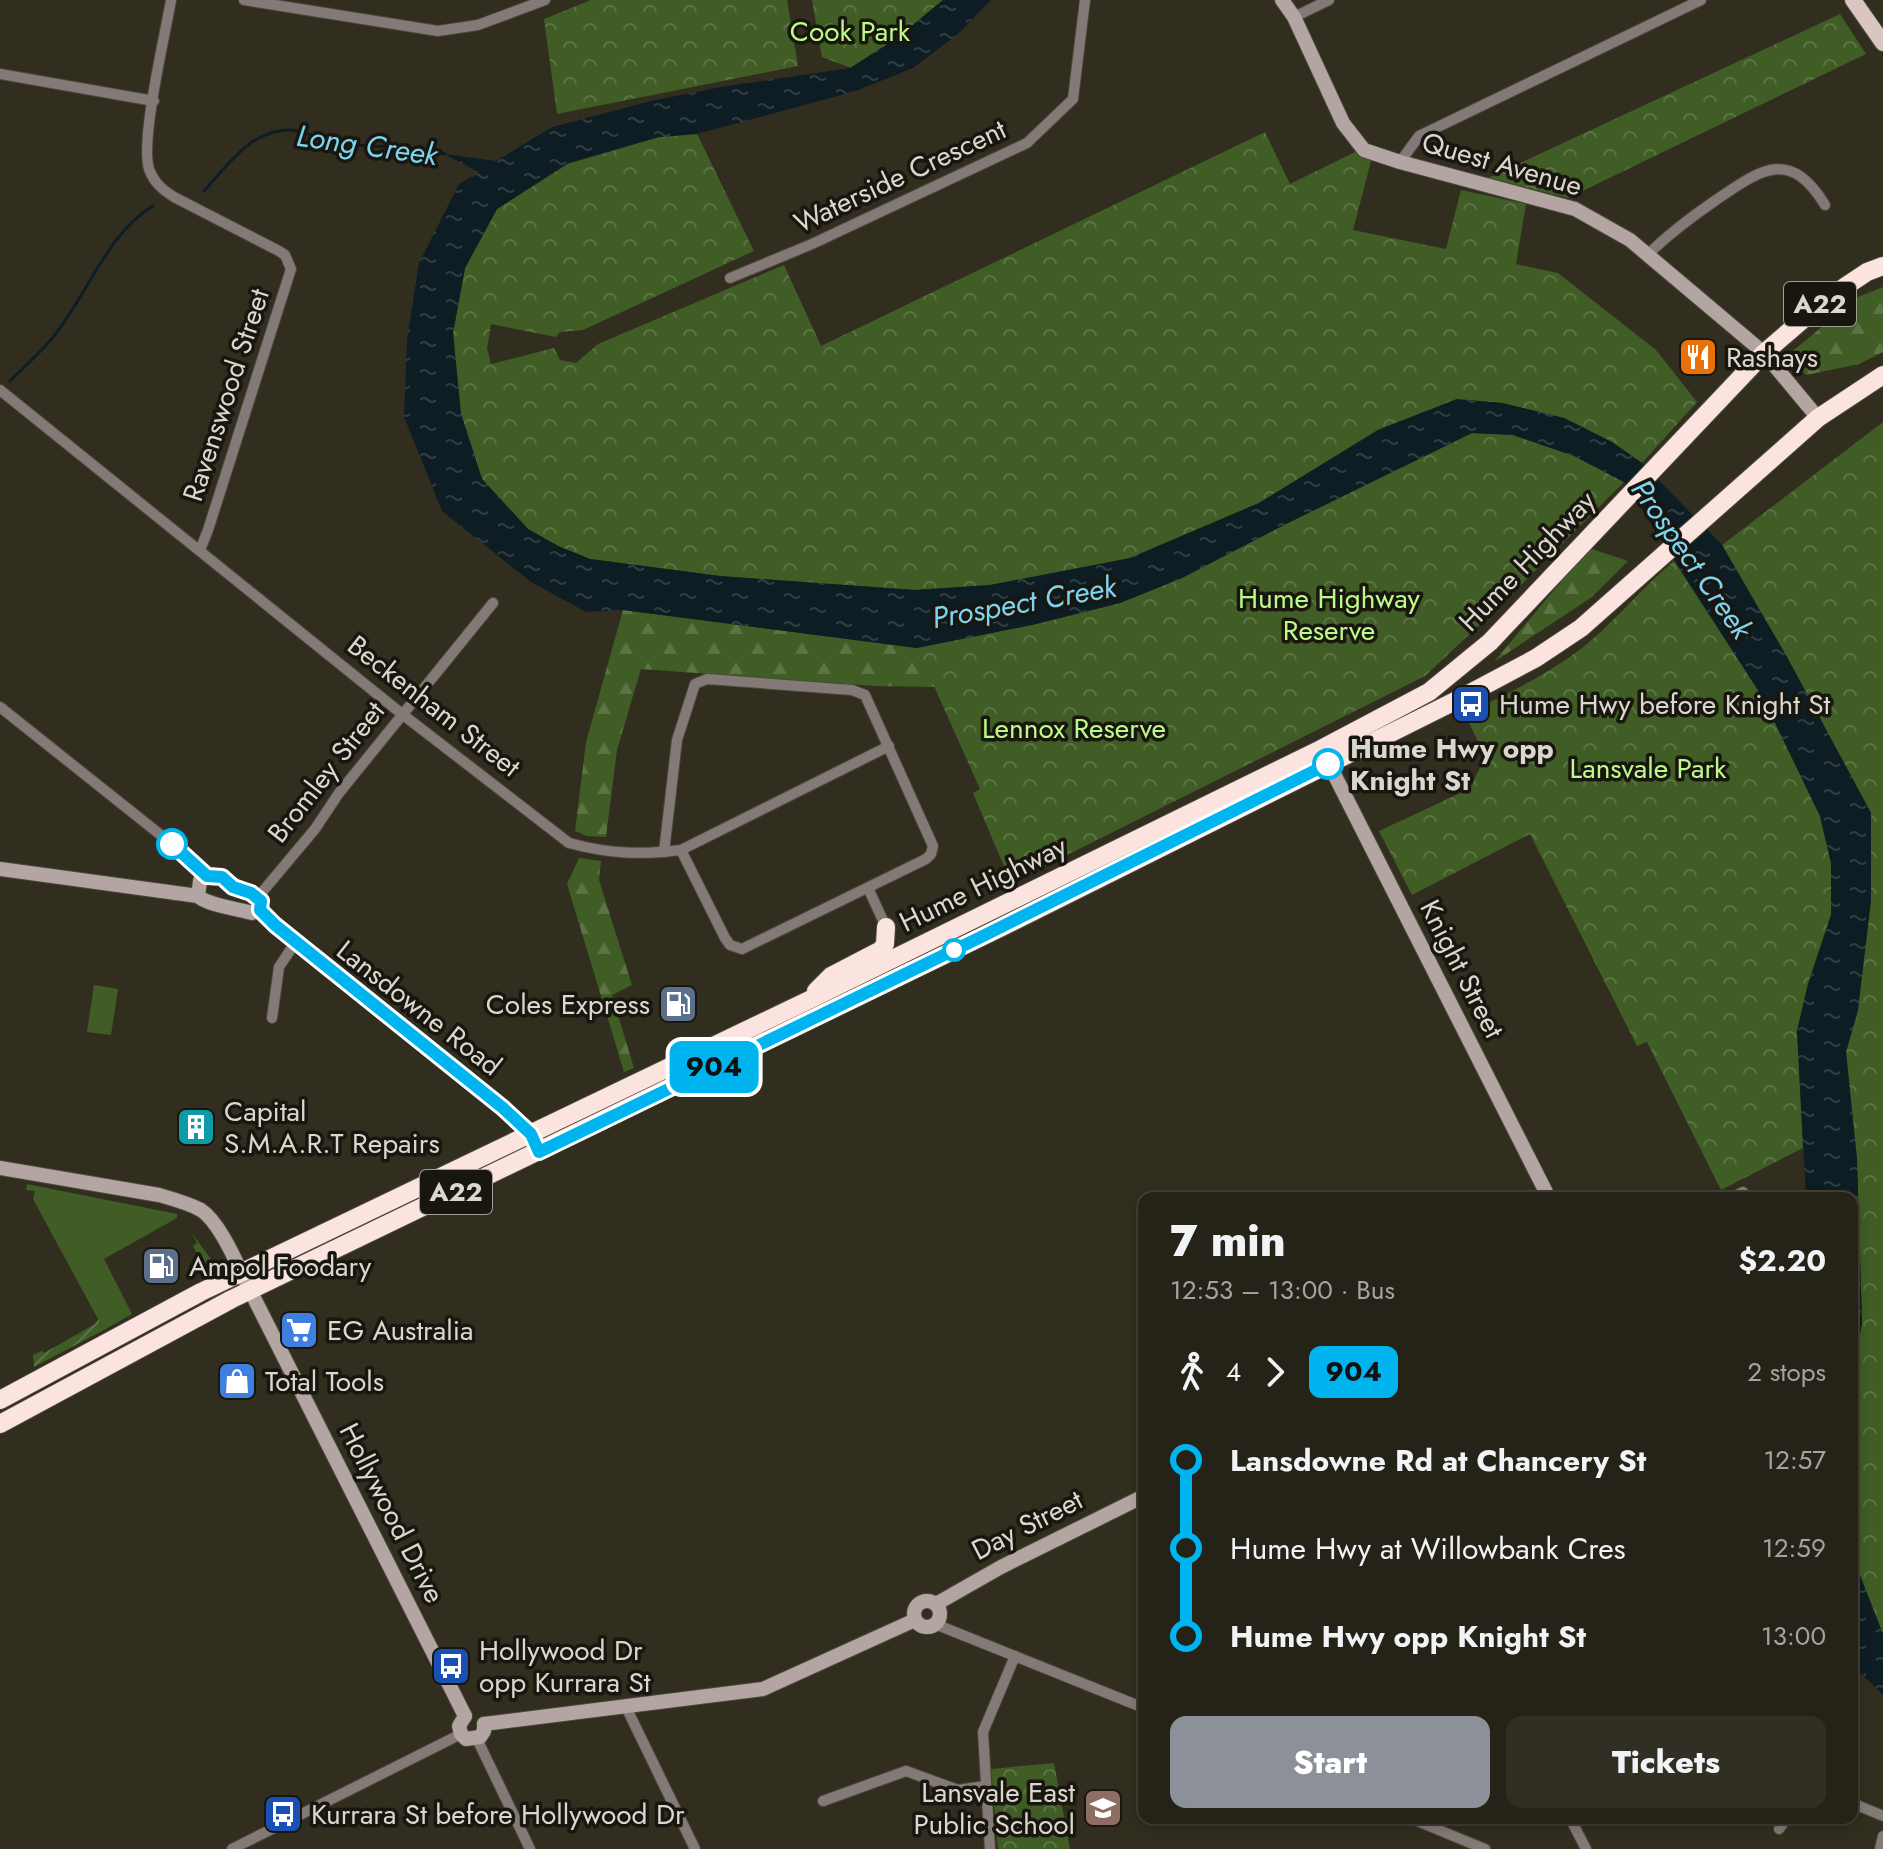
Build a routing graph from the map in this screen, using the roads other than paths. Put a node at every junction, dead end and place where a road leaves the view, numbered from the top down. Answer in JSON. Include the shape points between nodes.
{"nodes":[{"id":1,"x":171,"y":0,"type":"edge"},
{"id":2,"x":244,"y":0,"type":"edge"},
{"id":3,"x":545,"y":0,"type":"edge"},
{"id":4,"x":1085,"y":0,"type":"edge"},
{"id":5,"x":1282,"y":0,"type":"edge"},
{"id":6,"x":1329,"y":0,"type":"edge"},
{"id":7,"x":1701,"y":0,"type":"edge"},
{"id":8,"x":1855,"y":1,"type":"edge"},
{"id":9,"x":1294,"y":17,"type":"junction"},
{"id":10,"x":1883,"y":43,"type":"edge"},
{"id":11,"x":0,"y":74,"type":"edge"},
{"id":12,"x":154,"y":101,"type":"junction"},
{"id":13,"x":1400,"y":162,"type":"junction"},
{"id":14,"x":1825,"y":205,"type":"dead end"},
{"id":15,"x":1647,"y":255,"type":"junction"},
{"id":16,"x":1883,"y":266,"type":"edge"},
{"id":17,"x":730,"y":278,"type":"dead end"},
{"id":18,"x":1764,"y":353,"type":"junction"},
{"id":19,"x":1883,"y":375,"type":"edge"},
{"id":20,"x":0,"y":390,"type":"edge"},
{"id":21,"x":1818,"y":418,"type":"junction"},
{"id":22,"x":200,"y":550,"type":"junction"},
{"id":23,"x":493,"y":603,"type":"dead end"},
{"id":24,"x":0,"y":707,"type":"edge"},
{"id":25,"x":402,"y":714,"type":"junction"},
{"id":26,"x":889,"y":746,"type":"junction"},
{"id":27,"x":1329,"y":764,"type":"junction"},
{"id":28,"x":681,"y":850,"type":"junction"},
{"id":29,"x":664,"y":852,"type":"junction"},
{"id":30,"x":0,"y":869,"type":"edge"},
{"id":31,"x":207,"y":876,"type":"junction"},
{"id":32,"x":868,"y":888,"type":"junction"},
{"id":33,"x":198,"y":896,"type":"junction"},
{"id":34,"x":259,"y":904,"type":"junction"},
{"id":35,"x":886,"y":927,"type":"junction"},
{"id":36,"x":295,"y":943,"type":"junction"},
{"id":37,"x":921,"y":946,"type":"junction"},
{"id":38,"x":807,"y":1001,"type":"junction"},
{"id":39,"x":272,"y":1018,"type":"dead end"},
{"id":40,"x":531,"y":1134,"type":"junction"},
{"id":41,"x":539,"y":1152,"type":"junction"},
{"id":42,"x":0,"y":1168,"type":"edge"},
{"id":43,"x":1546,"y":1192,"type":"edge"},
{"id":44,"x":241,"y":1272,"type":"junction"},
{"id":45,"x":250,"y":1290,"type":"junction"},
{"id":46,"x":0,"y":1400,"type":"edge"},
{"id":47,"x":0,"y":1424,"type":"edge"},
{"id":48,"x":1138,"y":1499,"type":"edge"},
{"id":49,"x":936,"y":1604,"type":"junction"},
{"id":50,"x":915,"y":1620,"type":"junction"},
{"id":51,"x":935,"y":1624,"type":"junction"},
{"id":52,"x":1015,"y":1656,"type":"junction"},
{"id":53,"x":1138,"y":1706,"type":"edge"},
{"id":54,"x":626,"y":1707,"type":"junction"},
{"id":55,"x":465,"y":1716,"type":"junction"},
{"id":56,"x":484,"y":1724,"type":"junction"},
{"id":57,"x":461,"y":1734,"type":"junction"},
{"id":58,"x":477,"y":1739,"type":"junction"},
{"id":59,"x":985,"y":1786,"type":"junction"},
{"id":60,"x":823,"y":1801,"type":"dead end"},
{"id":61,"x":1858,"y":1806,"type":"edge"},
{"id":62,"x":1883,"y":1816,"type":"edge"},
{"id":63,"x":1425,"y":1824,"type":"edge"},
{"id":64,"x":1573,"y":1824,"type":"edge"},
{"id":65,"x":1783,"y":1824,"type":"edge"},
{"id":66,"x":1779,"y":1829,"type":"dead end"},
{"id":67,"x":1883,"y":1836,"type":"edge"},
{"id":68,"x":232,"y":1849,"type":"edge"},
{"id":69,"x":530,"y":1849,"type":"edge"},
{"id":70,"x":695,"y":1849,"type":"edge"},
{"id":71,"x":990,"y":1849,"type":"edge"},
{"id":72,"x":1485,"y":1849,"type":"edge"},
{"id":73,"x":1586,"y":1849,"type":"edge"},
{"id":74,"x":1880,"y":1849,"type":"edge"}],
"edges":[{"from":1,"to":12,"type":"street"},
{"from":2,"to":3,"type":"street","via":[[438,31],[478,25]]},
{"from":4,"to":17,"type":"street","name":"Waterside Crescent","via":[[1073,99],[1027,143]]},
{"from":5,"to":9,"type":"street","name":"Quest Avenue"},
{"from":6,"to":9,"type":"street"},
{"from":7,"to":13,"type":"street","via":[[1419,136]]},
{"from":8,"to":10,"type":"main road"},
{"from":9,"to":13,"type":"street","name":"Quest Avenue","via":[[1343,123],[1364,150]]},
{"from":11,"to":12,"type":"street"},
{"from":12,"to":22,"type":"street","name":"Ravenswood Street","via":[[146,147],[156,183],[285,255],[291,269]]},
{"from":13,"to":15,"type":"street","name":"Quest Avenue","via":[[1575,209]]},
{"from":14,"to":15,"type":"street","via":[[1802,178],[1763,170],[1672,231]]},
{"from":15,"to":18,"type":"street","name":"Quest Avenue"},
{"from":16,"to":18,"type":"highway","name":"Hume Highway","number":"A22","via":[[1828,298]]},
{"from":18,"to":21,"type":"street","name":"Quest Avenue"},
{"from":18,"to":37,"type":"highway","name":"Hume Highway","number":"A22","via":[[1490,642],[1429,692]]},
{"from":19,"to":21,"type":"highway","name":"Hume Highway","number":"A22"},
{"from":20,"to":22,"type":"street","name":"Beckenham Street"},
{"from":21,"to":27,"type":"highway","name":"Hume Highway","number":"A22","via":[[1581,628],[1536,658]]},
{"from":22,"to":25,"type":"street","name":"Beckenham Street"},
{"from":23,"to":25,"type":"street","name":"Bromley Street"},
{"from":24,"to":31,"type":"street"},
{"from":25,"to":29,"type":"street","name":"Beckenham Street","via":[[569,843],[597,851]]},
{"from":25,"to":34,"type":"street","name":"Bromley Street"},
{"from":26,"to":28,"type":"street","name":"Beckenham Street"},
{"from":26,"to":29,"type":"street","via":[[865,695],[852,690],[707,679],[695,684],[677,740]]},
{"from":26,"to":32,"type":"street","via":[[933,846],[926,859]]},
{"from":27,"to":41,"type":"highway","name":"Hume Highway","number":"A22"},
{"from":27,"to":43,"type":"street","name":"Knight Street"},
{"from":28,"to":29,"type":"street","name":"Beckenham Street"},
{"from":28,"to":32,"type":"street","via":[[725,938],[742,949]]},
{"from":30,"to":33,"type":"street"},
{"from":31,"to":33,"type":"street","via":[[199,883]]},
{"from":31,"to":34,"type":"street","name":"Lansdowne Road","via":[[219,876]]},
{"from":32,"to":35,"type":"street"},
{"from":33,"to":34,"type":"street","via":[[206,903],[249,913]]},
{"from":34,"to":36,"type":"street","name":"Lansdowne Road"},
{"from":35,"to":37,"type":"highway","via":[[903,941]]},
{"from":35,"to":38,"type":"highway","via":[[881,950],[831,976]]},
{"from":36,"to":39,"type":"street","via":[[279,967]]},
{"from":36,"to":40,"type":"street","name":"Lansdowne Road"},
{"from":37,"to":38,"type":"highway","name":"Hume Highway","number":"A22"},
{"from":38,"to":40,"type":"highway","name":"Hume Highway","number":"A22"},
{"from":40,"to":41,"type":"street","name":"Lansdowne Road"},
{"from":40,"to":44,"type":"highway","name":"Hume Highway","number":"A22"},
{"from":41,"to":45,"type":"highway","name":"Hume Highway","number":"A22"},
{"from":42,"to":44,"type":"street","name":"Hollywood Drive","via":[[183,1202],[206,1215]]},
{"from":44,"to":45,"type":"street","name":"Hollywood Drive"},
{"from":44,"to":46,"type":"highway","name":"Hume Highway","number":"A22"},
{"from":45,"to":47,"type":"highway","name":"Hume Highway","number":"A22"},
{"from":45,"to":55,"type":"street","name":"Hollywood Drive"},
{"from":48,"to":49,"type":"street","name":"Day Street"},
{"from":49,"to":50,"type":"street","via":[[919,1603]]},
{"from":49,"to":51,"type":"street","via":[[940,1617]]},
{"from":50,"to":51,"type":"street","via":[[924,1627]]},
{"from":50,"to":54,"type":"street","via":[[763,1689]]},
{"from":51,"to":52,"type":"street"},
{"from":52,"to":53,"type":"street"},
{"from":52,"to":59,"type":"street","via":[[983,1732]]},
{"from":54,"to":56,"type":"street"},
{"from":54,"to":70,"type":"street"},
{"from":55,"to":56,"type":"street","via":[[476,1716]]},
{"from":55,"to":57,"type":"street"},
{"from":56,"to":58,"type":"street"},
{"from":57,"to":58,"type":"street"},
{"from":57,"to":68,"type":"street"},
{"from":58,"to":69,"type":"street"},
{"from":59,"to":60,"type":"street","via":[[958,1790],[906,1771]]},
{"from":59,"to":71,"type":"street"},
{"from":61,"to":62,"type":"street"},
{"from":63,"to":72,"type":"street"},
{"from":64,"to":73,"type":"street"},
{"from":65,"to":66,"type":"street"},
{"from":67,"to":74,"type":"street"}]}
